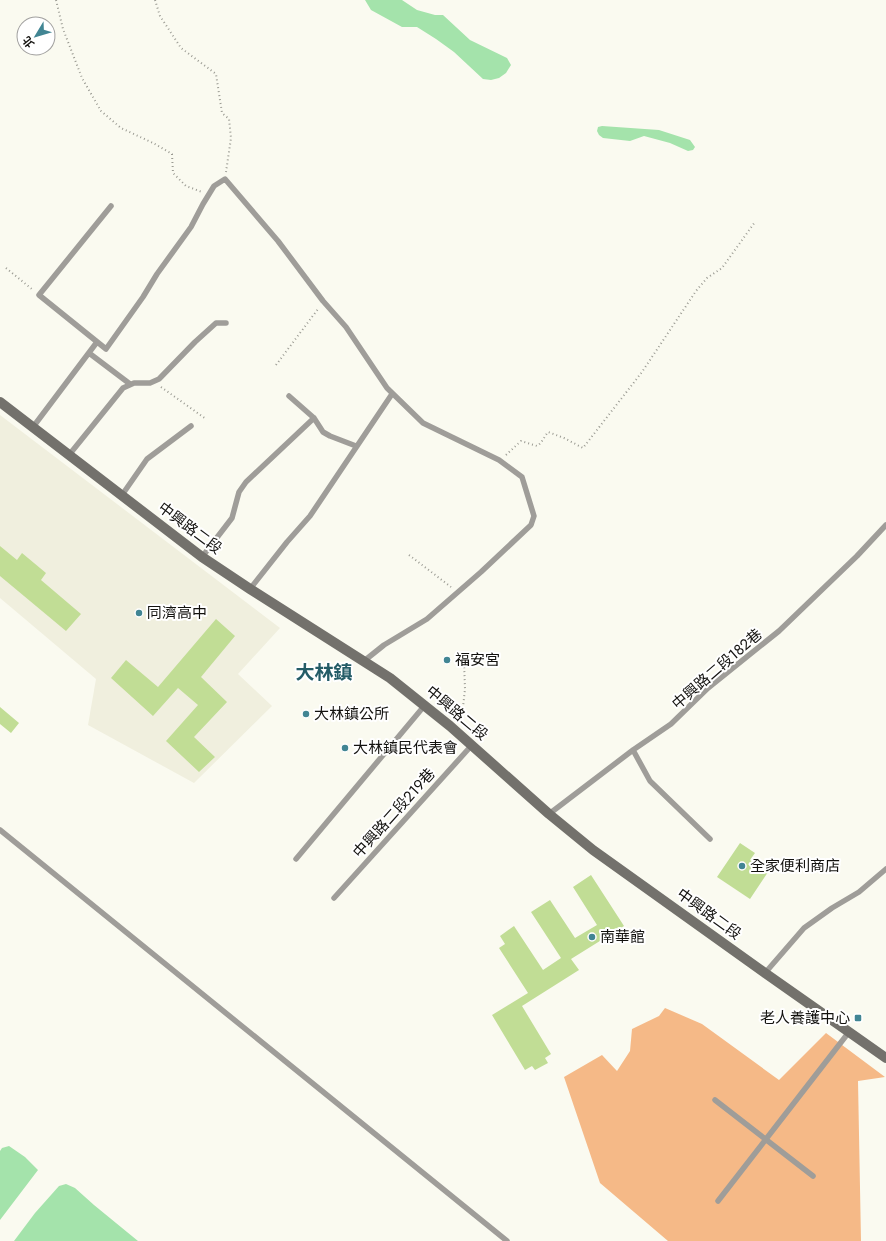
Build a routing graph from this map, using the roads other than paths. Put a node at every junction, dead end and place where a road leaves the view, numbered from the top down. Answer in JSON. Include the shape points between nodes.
{"nodes":[{"id":1,"x":111,"y":206,"type":"dead end"},
{"id":2,"x":226,"y":323,"type":"dead end"},
{"id":3,"x":97,"y":342,"type":"junction"},
{"id":4,"x":89,"y":353,"type":"junction"},
{"id":5,"x":130,"y":384,"type":"junction"},
{"id":6,"x":392,"y":394,"type":"junction"},
{"id":7,"x":289,"y":396,"type":"dead end"},
{"id":8,"x":0,"y":402,"type":"edge"},
{"id":9,"x":314,"y":418,"type":"junction"},
{"id":10,"x":191,"y":426,"type":"dead end"},
{"id":11,"x":33,"y":427,"type":"junction"},
{"id":12,"x":356,"y":446,"type":"junction"},
{"id":13,"x":70,"y":455,"type":"junction"},
{"id":14,"x":122,"y":495,"type":"junction"},
{"id":15,"x":886,"y":525,"type":"edge"},
{"id":16,"x":202,"y":557,"type":"junction"},
{"id":17,"x":250,"y":589,"type":"junction"},
{"id":18,"x":364,"y":661,"type":"junction"},
{"id":19,"x":425,"y":705,"type":"junction"},
{"id":20,"x":472,"y":745,"type":"junction"},
{"id":21,"x":634,"y":750,"type":"junction"},
{"id":22,"x":549,"y":814,"type":"junction"},
{"id":23,"x":0,"y":830,"type":"edge"},
{"id":24,"x":710,"y":839,"type":"dead end"},
{"id":25,"x":296,"y":859,"type":"dead end"},
{"id":26,"x":886,"y":869,"type":"edge"},
{"id":27,"x":334,"y":898,"type":"dead end"},
{"id":28,"x":765,"y":973,"type":"junction"},
{"id":29,"x":849,"y":1032,"type":"junction"},
{"id":30,"x":886,"y":1058,"type":"edge"},
{"id":31,"x":716,"y":1100,"type":"dead end"},
{"id":32,"x":766,"y":1139,"type":"junction"},
{"id":33,"x":813,"y":1176,"type":"dead end"},
{"id":34,"x":718,"y":1201,"type":"dead end"},
{"id":35,"x":507,"y":1241,"type":"edge"}],
"edges":[{"from":1,"to":3,"type":"lane","via":[[39,295]]},
{"from":2,"to":5,"type":"lane","via":[[216,323],[159,379]]},
{"from":3,"to":4,"type":"lane"},
{"from":3,"to":6,"type":"lane","via":[[106,349],[191,226],[214,186],[225,179],[346,327]]},
{"from":4,"to":5,"type":"lane"},
{"from":4,"to":11,"type":"lane"},
{"from":5,"to":13,"type":"lane","via":[[123,388]]},
{"from":6,"to":12,"type":"lane"},
{"from":6,"to":18,"type":"lane","via":[[423,423],[499,460],[522,477],[534,520],[482,572],[427,619],[384,645]]},
{"from":7,"to":9,"type":"lane"},
{"from":8,"to":11,"type":"main road","name":"中興路二段"},
{"from":9,"to":12,"type":"lane","via":[[323,432]]},
{"from":9,"to":16,"type":"lane","via":[[246,482],[239,492],[232,518]]},
{"from":10,"to":14,"type":"lane","via":[[147,460]]},
{"from":11,"to":13,"type":"main road","name":"中興路二段"},
{"from":12,"to":17,"type":"lane","via":[[310,516]]},
{"from":13,"to":14,"type":"main road","name":"中興路二段"},
{"from":14,"to":16,"type":"main road","name":"中興路二段"},
{"from":15,"to":21,"type":"lane","name":"中興路二段182巷","via":[[779,630],[708,688],[671,724]]},
{"from":16,"to":17,"type":"main road","name":"中興路二段"},
{"from":17,"to":18,"type":"main road","name":"中興路二段"},
{"from":18,"to":19,"type":"main road","name":"中興路二段"},
{"from":19,"to":20,"type":"main road","name":"中興路二段"},
{"from":19,"to":25,"type":"lane"},
{"from":20,"to":22,"type":"main road","name":"中興路二段"},
{"from":20,"to":27,"type":"lane","name":"中興路二段219巷"},
{"from":21,"to":22,"type":"lane","name":"中興路二段182巷"},
{"from":21,"to":24,"type":"lane","via":[[650,781]]},
{"from":22,"to":28,"type":"main road","name":"中興路二段","via":[[593,850]]},
{"from":23,"to":35,"type":"lane"},
{"from":26,"to":28,"type":"lane","via":[[859,892],[804,928]]},
{"from":28,"to":29,"type":"main road","name":"中興路二段"},
{"from":29,"to":30,"type":"main road","name":"中興路二段"},
{"from":29,"to":32,"type":"lane"},
{"from":31,"to":32,"type":"lane"},
{"from":32,"to":33,"type":"lane"},
{"from":32,"to":34,"type":"lane"}]}
